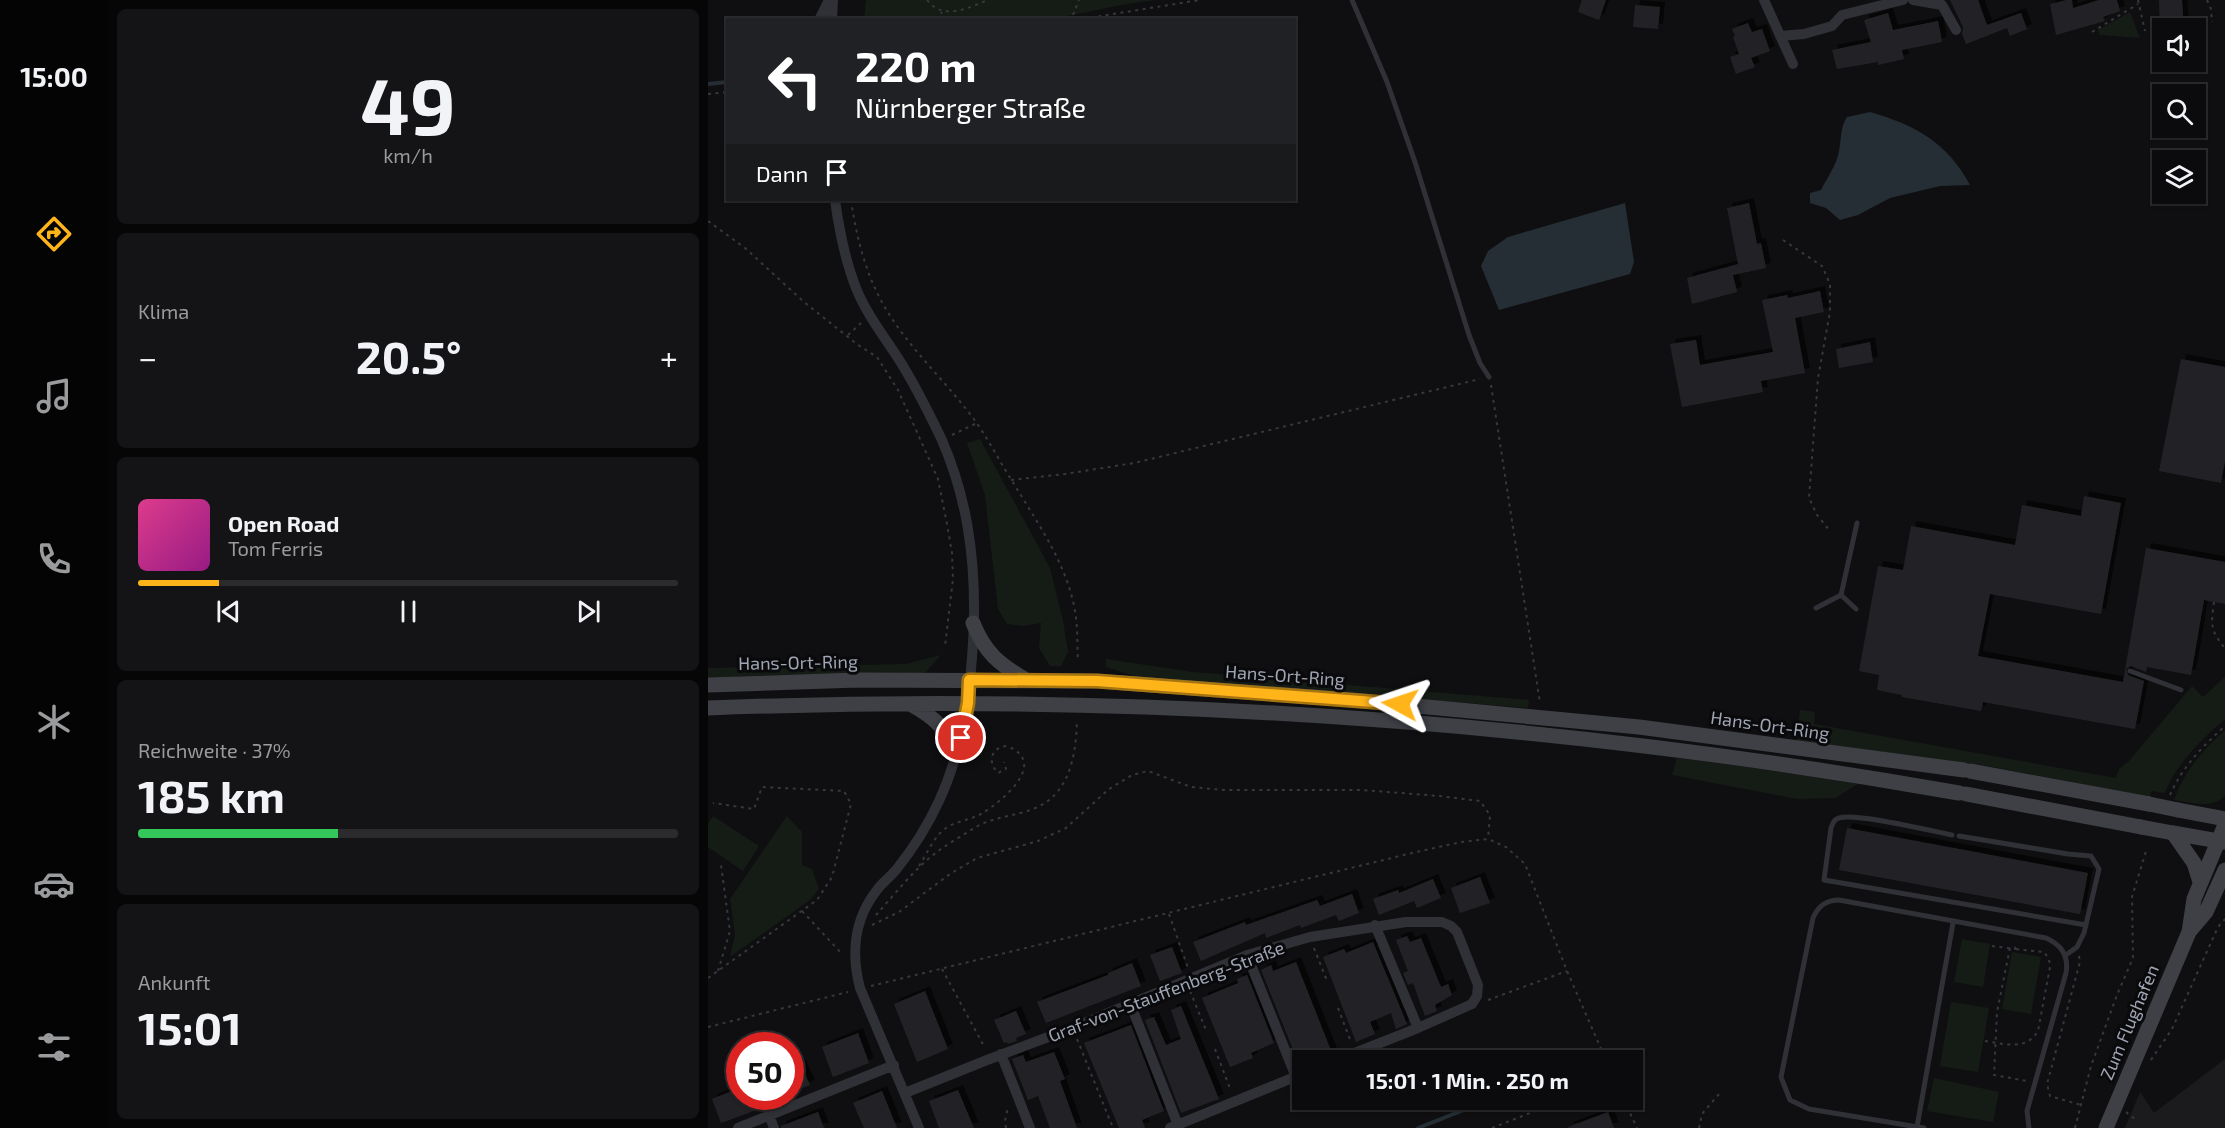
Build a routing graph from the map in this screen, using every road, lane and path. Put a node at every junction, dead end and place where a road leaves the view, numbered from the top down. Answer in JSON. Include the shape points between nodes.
{"nodes":[{"id":1,"x":831,"y":0,"type":"edge"},
{"id":2,"x":927,"y":0,"type":"edge"},
{"id":3,"x":988,"y":0,"type":"edge"},
{"id":4,"x":1079,"y":0,"type":"edge"},
{"id":5,"x":1200,"y":0,"type":"edge"},
{"id":6,"x":1352,"y":0,"type":"edge"},
{"id":7,"x":1764,"y":0,"type":"edge"},
{"id":8,"x":1903,"y":0,"type":"edge"},
{"id":9,"x":1913,"y":0,"type":"edge"},
{"id":10,"x":2207,"y":0,"type":"edge"},
{"id":11,"x":2138,"y":2,"type":"edge"},
{"id":12,"x":942,"y":12,"type":"junction"},
{"id":13,"x":1073,"y":15,"type":"dead end"},
{"id":14,"x":820,"y":18,"type":"edge"},
{"id":15,"x":832,"y":18,"type":"edge"},
{"id":16,"x":938,"y":18,"type":"edge"},
{"id":17,"x":1088,"y":18,"type":"edge"},
{"id":18,"x":2212,"y":22,"type":"dead end"},
{"id":19,"x":1956,"y":30,"type":"dead end"},
{"id":20,"x":2092,"y":32,"type":"dead end"},
{"id":21,"x":2145,"y":32,"type":"dead end"},
{"id":22,"x":1780,"y":36,"type":"junction"},
{"id":23,"x":1793,"y":64,"type":"dead end"},
{"id":24,"x":726,"y":92,"type":"edge"},
{"id":25,"x":708,"y":94,"type":"edge"},
{"id":26,"x":835,"y":201,"type":"edge"},
{"id":27,"x":851,"y":201,"type":"edge"},
{"id":28,"x":708,"y":221,"type":"edge"},
{"id":29,"x":1783,"y":240,"type":"dead end"},
{"id":30,"x":872,"y":320,"type":"junction"},
{"id":31,"x":847,"y":335,"type":"junction"},
{"id":32,"x":1489,"y":377,"type":"junction"},
{"id":33,"x":977,"y":423,"type":"junction"},
{"id":34,"x":941,"y":440,"type":"junction"},
{"id":35,"x":1011,"y":480,"type":"junction"},
{"id":36,"x":1857,"y":523,"type":"dead end"},
{"id":37,"x":1830,"y":531,"type":"dead end"},
{"id":38,"x":1841,"y":594,"type":"junction"},
{"id":39,"x":2214,"y":602,"type":"dead end"},
{"id":40,"x":1816,"y":608,"type":"dead end"},
{"id":41,"x":1856,"y":609,"type":"dead end"},
{"id":42,"x":974,"y":623,"type":"junction"},
{"id":43,"x":945,"y":646,"type":"dead end"},
{"id":44,"x":2225,"y":648,"type":"edge"},
{"id":45,"x":1078,"y":661,"type":"dead end"},
{"id":46,"x":2130,"y":671,"type":"dead end"},
{"id":47,"x":969,"y":680,"type":"junction"},
{"id":48,"x":1026,"y":680,"type":"junction"},
{"id":49,"x":708,"y":685,"type":"edge"},
{"id":50,"x":2181,"y":690,"type":"dead end"},
{"id":51,"x":909,"y":703,"type":"junction"},
{"id":52,"x":968,"y":703,"type":"junction"},
{"id":53,"x":708,"y":708,"type":"edge"},
{"id":54,"x":1077,"y":717,"type":"dead end"},
{"id":55,"x":1539,"y":717,"type":"junction"},
{"id":56,"x":2225,"y":726,"type":"edge"},
{"id":57,"x":957,"y":755,"type":"junction"},
{"id":58,"x":1004,"y":762,"type":"dead end"},
{"id":59,"x":2170,"y":795,"type":"dead end"},
{"id":60,"x":713,"y":803,"type":"dead end"},
{"id":61,"x":2225,"y":819,"type":"edge"},
{"id":62,"x":2225,"y":825,"type":"edge"},
{"id":63,"x":2173,"y":833,"type":"junction"},
{"id":64,"x":1952,"y":835,"type":"dead end"},
{"id":65,"x":1959,"y":836,"type":"dead end"},
{"id":66,"x":1488,"y":839,"type":"junction"},
{"id":67,"x":2221,"y":842,"type":"edge"},
{"id":68,"x":2147,"y":848,"type":"dead end"},
{"id":69,"x":721,"y":865,"type":"dead end"},
{"id":70,"x":2225,"y":870,"type":"edge"},
{"id":71,"x":916,"y":871,"type":"junction"},
{"id":72,"x":2200,"y":882,"type":"junction"},
{"id":73,"x":802,"y":911,"type":"junction"},
{"id":74,"x":1169,"y":914,"type":"junction"},
{"id":75,"x":2225,"y":919,"type":"edge"},
{"id":76,"x":1953,"y":923,"type":"junction"},
{"id":77,"x":1375,"y":925,"type":"junction"},
{"id":78,"x":2086,"y":925,"type":"junction"},
{"id":79,"x":2188,"y":932,"type":"junction"},
{"id":80,"x":1310,"y":937,"type":"junction"},
{"id":81,"x":2077,"y":947,"type":"junction"},
{"id":82,"x":2010,"y":948,"type":"dead end"},
{"id":83,"x":2015,"y":949,"type":"dead end"},
{"id":84,"x":1247,"y":955,"type":"junction"},
{"id":85,"x":2066,"y":955,"type":"junction"},
{"id":86,"x":855,"y":969,"type":"junction"},
{"id":87,"x":942,"y":969,"type":"junction"},
{"id":88,"x":718,"y":970,"type":"junction"},
{"id":89,"x":1567,"y":971,"type":"junction"},
{"id":90,"x":708,"y":978,"type":"edge"},
{"id":91,"x":1189,"y":979,"type":"junction"},
{"id":92,"x":1327,"y":981,"type":"dead end"},
{"id":93,"x":861,"y":988,"type":"junction"},
{"id":94,"x":1130,"y":1003,"type":"junction"},
{"id":95,"x":1467,"y":1007,"type":"junction"},
{"id":96,"x":1338,"y":1008,"type":"dead end"},
{"id":97,"x":708,"y":1027,"type":"edge"},
{"id":98,"x":1072,"y":1028,"type":"junction"},
{"id":99,"x":1418,"y":1028,"type":"junction"},
{"id":100,"x":1206,"y":1030,"type":"dead end"},
{"id":101,"x":1985,"y":1041,"type":"dead end"},
{"id":102,"x":1995,"y":1042,"type":"junction"},
{"id":103,"x":1215,"y":1049,"type":"dead end"},
{"id":104,"x":1354,"y":1050,"type":"edge"},
{"id":105,"x":1363,"y":1050,"type":"edge"},
{"id":106,"x":1602,"y":1050,"type":"edge"},
{"id":107,"x":996,"y":1056,"type":"junction"},
{"id":108,"x":1292,"y":1060,"type":"edge"},
{"id":109,"x":2151,"y":1060,"type":"dead end"},
{"id":110,"x":894,"y":1065,"type":"junction"},
{"id":111,"x":1292,"y":1079,"type":"edge"},
{"id":112,"x":2035,"y":1082,"type":"junction"},
{"id":113,"x":2047,"y":1084,"type":"junction"},
{"id":114,"x":905,"y":1093,"type":"junction"},
{"id":115,"x":1719,"y":1094,"type":"dead end"},
{"id":116,"x":1009,"y":1101,"type":"dead end"},
{"id":117,"x":1235,"y":1102,"type":"junction"},
{"id":118,"x":2081,"y":1105,"type":"junction"},
{"id":119,"x":2129,"y":1105,"type":"dead end"},
{"id":120,"x":1538,"y":1110,"type":"edge"},
{"id":121,"x":1628,"y":1110,"type":"edge"},
{"id":122,"x":2126,"y":1112,"type":"junction"},
{"id":123,"x":769,"y":1115,"type":"junction"},
{"id":124,"x":2123,"y":1120,"type":"dead end"},
{"id":125,"x":2136,"y":1120,"type":"dead end"},
{"id":126,"x":1174,"y":1126,"type":"edge"},
{"id":127,"x":1917,"y":1127,"type":"edge"},
{"id":128,"x":738,"y":1128,"type":"edge"},
{"id":129,"x":774,"y":1128,"type":"edge"},
{"id":130,"x":919,"y":1128,"type":"edge"},
{"id":131,"x":1006,"y":1128,"type":"edge"},
{"id":132,"x":1030,"y":1128,"type":"edge"},
{"id":133,"x":1113,"y":1128,"type":"edge"},
{"id":134,"x":1492,"y":1128,"type":"edge"},
{"id":135,"x":1636,"y":1128,"type":"edge"},
{"id":136,"x":1699,"y":1128,"type":"edge"},
{"id":137,"x":1924,"y":1128,"type":"edge"},
{"id":138,"x":2029,"y":1128,"type":"edge"},
{"id":139,"x":2075,"y":1128,"type":"edge"},
{"id":140,"x":2106,"y":1128,"type":"edge"}],
"edges":[{"from":1,"to":14,"type":"street"},
{"from":1,"to":15,"type":"street"},
{"from":2,"to":12,"type":"path"},
{"from":3,"to":12,"type":"path","via":[[963,11]]},
{"from":4,"to":13,"type":"path"},
{"from":5,"to":17,"type":"path"},
{"from":6,"to":32,"type":"lane","via":[[1387,82],[1469,335]]},
{"from":7,"to":22,"type":"street"},
{"from":8,"to":22,"type":"street","via":[[1842,15],[1832,26]]},
{"from":9,"to":19,"type":"street","via":[[1942,5]]},
{"from":10,"to":18,"type":"path"},
{"from":11,"to":20,"type":"path"},
{"from":11,"to":21,"type":"path"},
{"from":12,"to":16,"type":"path"},
{"from":22,"to":23,"type":"street"},
{"from":24,"to":25,"type":"path"},
{"from":26,"to":30,"type":"street","via":[[843,247],[856,288]]},
{"from":27,"to":33,"type":"path","via":[[865,260],[883,304]]},
{"from":28,"to":31,"type":"path"},
{"from":29,"to":37,"type":"path","via":[[1822,266],[1830,284],[1809,498]]},
{"from":30,"to":31,"type":"path","via":[[858,323]]},
{"from":30,"to":34,"type":"street","via":[[903,367]]},
{"from":31,"to":43,"type":"path","via":[[877,357],[898,390],[938,479],[952,553]]},
{"from":32,"to":35,"type":"path","via":[[1134,463]]},
{"from":32,"to":55,"type":"path","via":[[1540,696]]},
{"from":33,"to":34,"type":"path"},
{"from":33,"to":35,"type":"path"},
{"from":34,"to":42,"type":"street","via":[[970,530]]},
{"from":35,"to":45,"type":"path","via":[[1050,544],[1066,579],[1075,611]]},
{"from":36,"to":38,"type":"lane"},
{"from":38,"to":40,"type":"lane"},
{"from":38,"to":41,"type":"lane"},
{"from":39,"to":44,"type":"path","via":[[2211,624]]},
{"from":42,"to":47,"type":"street"},
{"from":42,"to":48,"type":"main road","via":[[989,653]]},
{"from":46,"to":50,"type":"lane"},
{"from":47,"to":48,"type":"main road","name":"Hans-Ort-Ring"},
{"from":47,"to":49,"type":"main road","name":"Hans-Ort-Ring"},
{"from":47,"to":52,"type":"street"},
{"from":48,"to":55,"type":"main road","name":"Hans-Ort-Ring","via":[[1097,681]]},
{"from":51,"to":52,"type":"main road"},
{"from":51,"to":53,"type":"main road"},
{"from":51,"to":57,"type":"main road","via":[[936,719]]},
{"from":52,"to":57,"type":"street"},
{"from":52,"to":63,"type":"main road","bridge":true,"via":[[1352,718],[1639,745],[1876,779]]},
{"from":54,"to":71,"type":"path","via":[[1076,751],[1068,775],[1048,801],[1033,810],[979,825],[936,852]]},
{"from":55,"to":61,"type":"main road","name":"Hans-Ort-Ring","bridge":true,"via":[[1967,770]]},
{"from":56,"to":59,"type":"path","via":[[2195,753]]},
{"from":57,"to":86,"type":"street","via":[[939,802],[911,850],[862,912],[855,939]]},
{"from":58,"to":71,"type":"path","via":[[1003,772],[994,770],[992,754],[996,749],[1007,746],[1019,754],[1024,770],[1018,784],[982,813],[947,827]]},
{"from":60,"to":73,"type":"path","via":[[754,809],[762,787],[844,790],[851,804],[832,877],[817,900]]},
{"from":62,"to":67,"type":"main road"},
{"from":63,"to":67,"type":"main road"},
{"from":63,"to":72,"type":"main road","via":[[2194,863]]},
{"from":64,"to":78,"type":"lane","via":[[1858,817],[1839,818],[1830,828],[1824,880]]},
{"from":65,"to":78,"type":"lane","via":[[2091,856],[2099,869]]},
{"from":66,"to":71,"type":"path","via":[[1490,815],[1480,801],[1362,790],[1224,790],[1191,787],[1148,771],[1132,775],[1109,789],[1066,828],[1038,841],[977,858],[899,912],[866,927]]},
{"from":66,"to":74,"type":"path","via":[[1412,853]]},
{"from":66,"to":89,"type":"path","via":[[1506,847],[1525,864]]},
{"from":67,"to":72,"type":"main road"},
{"from":68,"to":118,"type":"path","via":[[2132,897],[2133,958],[2091,1066]]},
{"from":69,"to":88,"type":"path","via":[[730,931]]},
{"from":70,"to":79,"type":"main road","name":"Zum Flughafen","via":[[2206,912]]},
{"from":72,"to":79,"type":"main road","name":"Zum Flughafen"},
{"from":73,"to":86,"type":"path"},
{"from":73,"to":88,"type":"path"},
{"from":74,"to":87,"type":"path"},
{"from":74,"to":91,"type":"path"},
{"from":75,"to":109,"type":"path","via":[[2172,1029]]},
{"from":76,"to":85,"type":"lane","via":[[2046,938]]},
{"from":76,"to":127,"type":"lane"},
{"from":76,"to":127,"type":"lane","via":[[1839,900],[1820,906],[1813,918],[1781,1077],[1790,1100],[1809,1109]]},
{"from":77,"to":80,"type":"street","name":"Graf-von-Stauffenberg-Straße"},
{"from":77,"to":95,"type":"street","name":"Graf-von-Stauffenberg-Straße","via":[[1428,921],[1451,926],[1478,985],[1477,996]]},
{"from":77,"to":99,"type":"street"},
{"from":78,"to":81,"type":"lane"},
{"from":79,"to":140,"type":"main road","name":"Zum Flughafen"},
{"from":80,"to":84,"type":"street","name":"Graf-von-Stauffenberg-Straße"},
{"from":80,"to":92,"type":"path"},
{"from":81,"to":85,"type":"lane"},
{"from":81,"to":113,"type":"path","via":[[2080,962]]},
{"from":82,"to":102,"type":"path"},
{"from":83,"to":102,"type":"path","via":[[2044,952],[2049,959],[2038,1031],[2026,1044]]},
{"from":84,"to":91,"type":"street","name":"Graf-von-Stauffenberg-Straße"},
{"from":84,"to":108,"type":"street"},
{"from":85,"to":112,"type":"lane","via":[[2066,973]]},
{"from":86,"to":93,"type":"street"},
{"from":87,"to":93,"type":"path"},
{"from":87,"to":107,"type":"path"},
{"from":88,"to":90,"type":"path"},
{"from":89,"to":95,"type":"path"},
{"from":89,"to":106,"type":"path"},
{"from":91,"to":94,"type":"street","name":"Graf-von-Stauffenberg-Straße"},
{"from":91,"to":100,"type":"path"},
{"from":93,"to":97,"type":"path"},
{"from":93,"to":110,"type":"street"},
{"from":94,"to":98,"type":"street","name":"Graf-von-Stauffenberg-Straße"},
{"from":94,"to":126,"type":"street"},
{"from":95,"to":99,"type":"street"},
{"from":96,"to":104,"type":"path"},
{"from":98,"to":107,"type":"street","name":"Graf-von-Stauffenberg-Straße"},
{"from":98,"to":133,"type":"path"},
{"from":99,"to":105,"type":"street"},
{"from":101,"to":102,"type":"path"},
{"from":102,"to":112,"type":"path","via":[[1994,1075]]},
{"from":103,"to":117,"type":"path"},
{"from":107,"to":114,"type":"street","name":"Graf-von-Stauffenberg-Straße"},
{"from":107,"to":132,"type":"street"},
{"from":110,"to":114,"type":"street"},
{"from":110,"to":123,"type":"street"},
{"from":111,"to":117,"type":"street"},
{"from":112,"to":113,"type":"path"},
{"from":112,"to":138,"type":"lane","via":[[2027,1111]]},
{"from":113,"to":118,"type":"path","via":[[2050,1096]]},
{"from":114,"to":130,"type":"street"},
{"from":115,"to":136,"type":"path","via":[[1702,1114]]},
{"from":116,"to":131,"type":"path"},
{"from":117,"to":126,"type":"street"},
{"from":118,"to":139,"type":"path"},
{"from":119,"to":122,"type":"path"},
{"from":120,"to":134,"type":"path"},
{"from":121,"to":135,"type":"path"},
{"from":122,"to":124,"type":"path"},
{"from":122,"to":125,"type":"path"},
{"from":123,"to":128,"type":"street"},
{"from":123,"to":129,"type":"street"},
{"from":127,"to":137,"type":"lane"}]}
